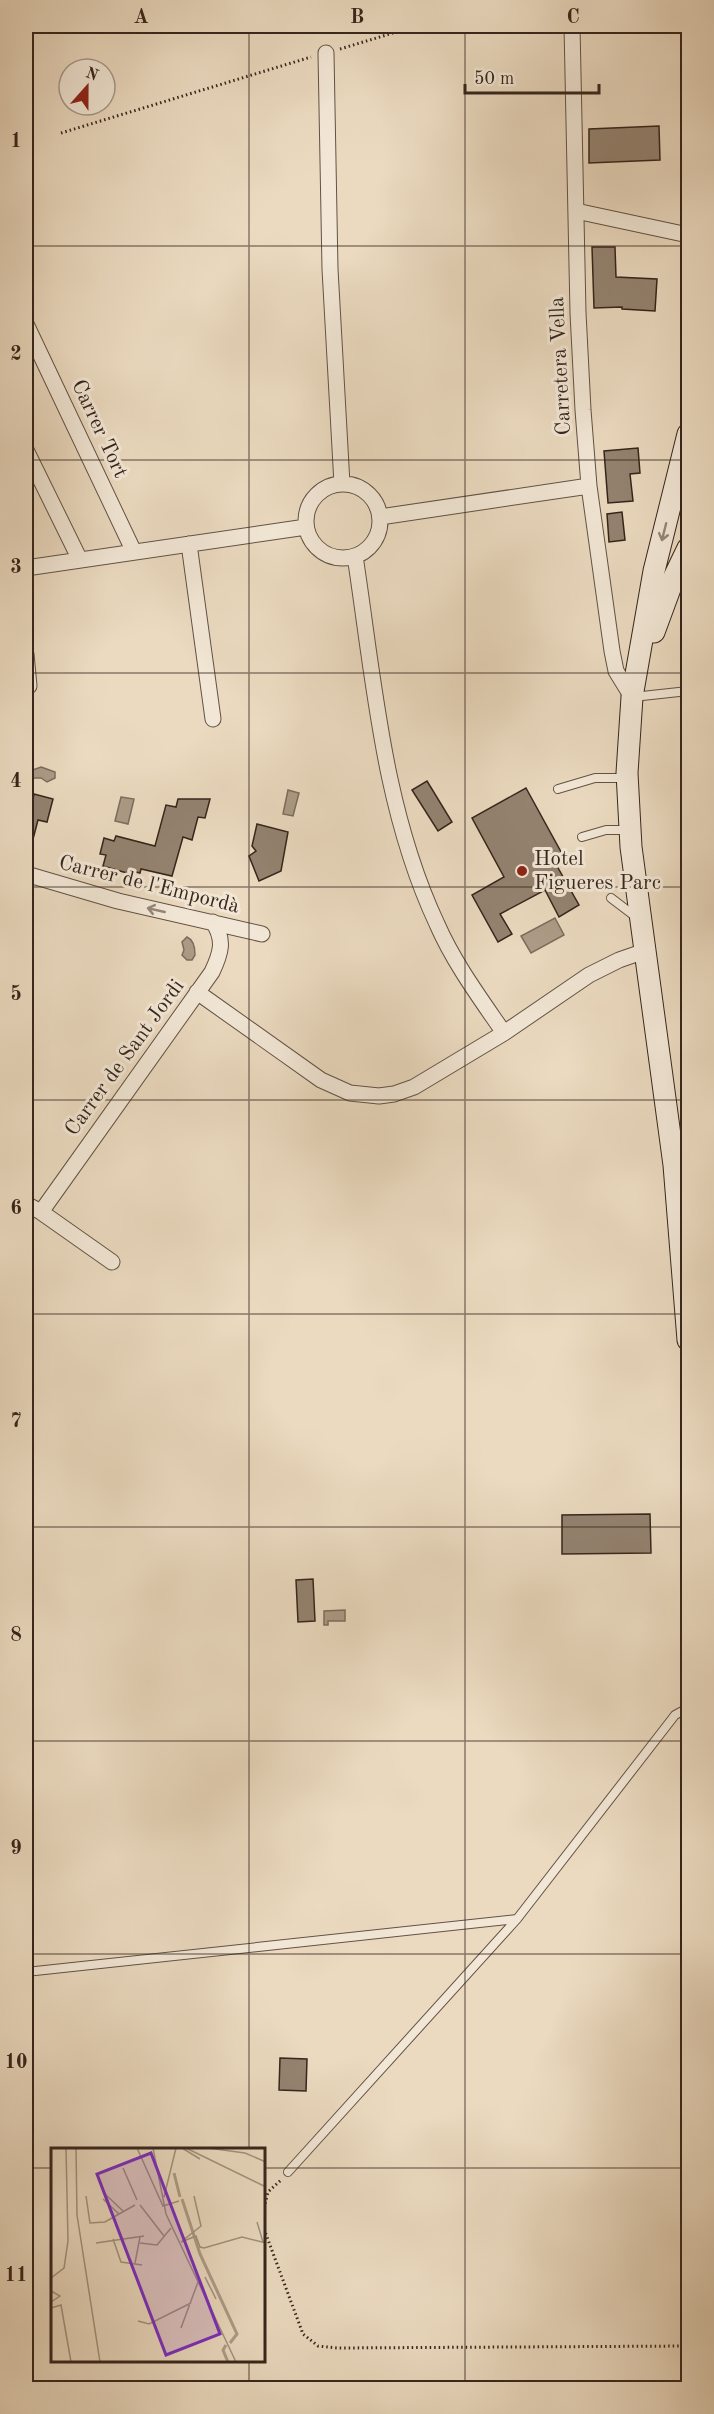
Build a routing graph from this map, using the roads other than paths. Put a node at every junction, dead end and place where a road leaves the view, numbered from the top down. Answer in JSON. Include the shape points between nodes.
{"nodes":[{"id":1,"x":572,"y":26,"type":"edge"},
{"id":2,"x":326,"y":53,"type":"road end"},
{"id":3,"x":576,"y":211,"type":"junction"},
{"id":4,"x":688,"y":235,"type":"edge"},
{"id":5,"x":26,"y":324,"type":"edge"},
{"id":6,"x":688,"y":435,"type":"edge"},
{"id":7,"x":26,"y":450,"type":"edge"},
{"id":8,"x":342,"y":483,"type":"junction"},
{"id":9,"x":589,"y":486,"type":"junction"},
{"id":10,"x":380,"y":517,"type":"junction"},
{"id":11,"x":306,"y":527,"type":"junction"},
{"id":12,"x":189,"y":544,"type":"junction"},
{"id":13,"x":688,"y":548,"type":"edge"},
{"id":14,"x":134,"y":552,"type":"junction"},
{"id":15,"x":355,"y":556,"type":"junction"},
{"id":16,"x":80,"y":560,"type":"junction"},
{"id":17,"x":26,"y":568,"type":"edge"},
{"id":18,"x":26,"y":654,"type":"edge"},
{"id":19,"x":638,"y":668,"type":"junction"},
{"id":20,"x":29,"y":686,"type":"dead end"},
{"id":21,"x":688,"y":691,"type":"edge"},
{"id":22,"x":632,"y":697,"type":"junction"},
{"id":23,"x":213,"y":719,"type":"dead end"},
{"id":24,"x":627,"y":778,"type":"junction"},
{"id":25,"x":558,"y":789,"type":"dead end"},
{"id":26,"x":630,"y":830,"type":"junction"},
{"id":27,"x":582,"y":837,"type":"dead end"},
{"id":28,"x":26,"y":874,"type":"edge"},
{"id":29,"x":611,"y":898,"type":"dead end"},
{"id":30,"x":641,"y":921,"type":"junction"},
{"id":31,"x":213,"y":922,"type":"junction"},
{"id":32,"x":262,"y":934,"type":"dead end"},
{"id":33,"x":645,"y":951,"type":"junction"},
{"id":34,"x":197,"y":992,"type":"junction"},
{"id":35,"x":504,"y":1033,"type":"junction"},
{"id":36,"x":684,"y":1163,"type":"edge"},
{"id":37,"x":26,"y":1204,"type":"edge"},
{"id":38,"x":41,"y":1212,"type":"junction"},
{"id":39,"x":112,"y":1262,"type":"dead end"},
{"id":40,"x":688,"y":1340,"type":"edge"},
{"id":41,"x":688,"y":1708,"type":"edge"},
{"id":42,"x":517,"y":1919,"type":"junction"},
{"id":43,"x":26,"y":1972,"type":"edge"},
{"id":44,"x":288,"y":2172,"type":"road end"}],
"edges":[{"from":1,"to":3,"type":"street","name":"Carretera Vella"},
{"from":2,"to":8,"type":"street","via":[[330,269]]},
{"from":3,"to":4,"type":"street"},
{"from":3,"to":9,"type":"street","name":"Carretera Vella"},
{"from":5,"to":14,"type":"street","name":"Carrer Tort"},
{"from":6,"to":19,"type":"main road","one_way":true,"via":[[654,571]]},
{"from":7,"to":16,"type":"street"},
{"from":8,"to":10,"type":"street","via":[[372,497]]},
{"from":8,"to":11,"type":"street","via":[[318,492],[310,502]]},
{"from":9,"to":10,"type":"street"},
{"from":9,"to":22,"type":"street","name":"Carretera Vella","via":[[616,671]]},
{"from":10,"to":15,"type":"street","via":[[374,541]]},
{"from":11,"to":12,"type":"street"},
{"from":11,"to":15,"type":"street","via":[[310,539],[329,556]]},
{"from":12,"to":14,"type":"street"},
{"from":12,"to":23,"type":"street"},
{"from":13,"to":19,"type":"main road"},
{"from":14,"to":16,"type":"street"},
{"from":15,"to":35,"type":"street","via":[[388,773],[408,853],[438,927]]},
{"from":16,"to":17,"type":"street"},
{"from":18,"to":20,"type":"street"},
{"from":19,"to":22,"type":"main road"},
{"from":21,"to":22,"type":"lane"},
{"from":22,"to":24,"type":"main road"},
{"from":24,"to":25,"type":"lane","via":[[594,778]]},
{"from":24,"to":26,"type":"main road"},
{"from":26,"to":27,"type":"lane","via":[[606,830]]},
{"from":26,"to":30,"type":"main road"},
{"from":31,"to":28,"type":"street","name":"Carrer de l'Empordà","one_way":true,"via":[[118,901]]},
{"from":29,"to":30,"type":"lane"},
{"from":30,"to":33,"type":"main road"},
{"from":31,"to":32,"type":"street","name":"Carrer de l'Empordà"},
{"from":31,"to":34,"type":"street","name":"Carrer de Sant Jordi","via":[[222,940],[220,955]]},
{"from":33,"to":35,"type":"street","via":[[589,975]]},
{"from":33,"to":36,"type":"main road"},
{"from":34,"to":35,"type":"street","via":[[321,1080],[363,1096],[394,1094],[414,1087]]},
{"from":34,"to":38,"type":"street","name":"Carrer de Sant Jordi"},
{"from":36,"to":40,"type":"main road"},
{"from":37,"to":38,"type":"street"},
{"from":38,"to":39,"type":"street"},
{"from":41,"to":42,"type":"lane","via":[[675,1715]]},
{"from":42,"to":43,"type":"lane"},
{"from":42,"to":44,"type":"lane"}]}
